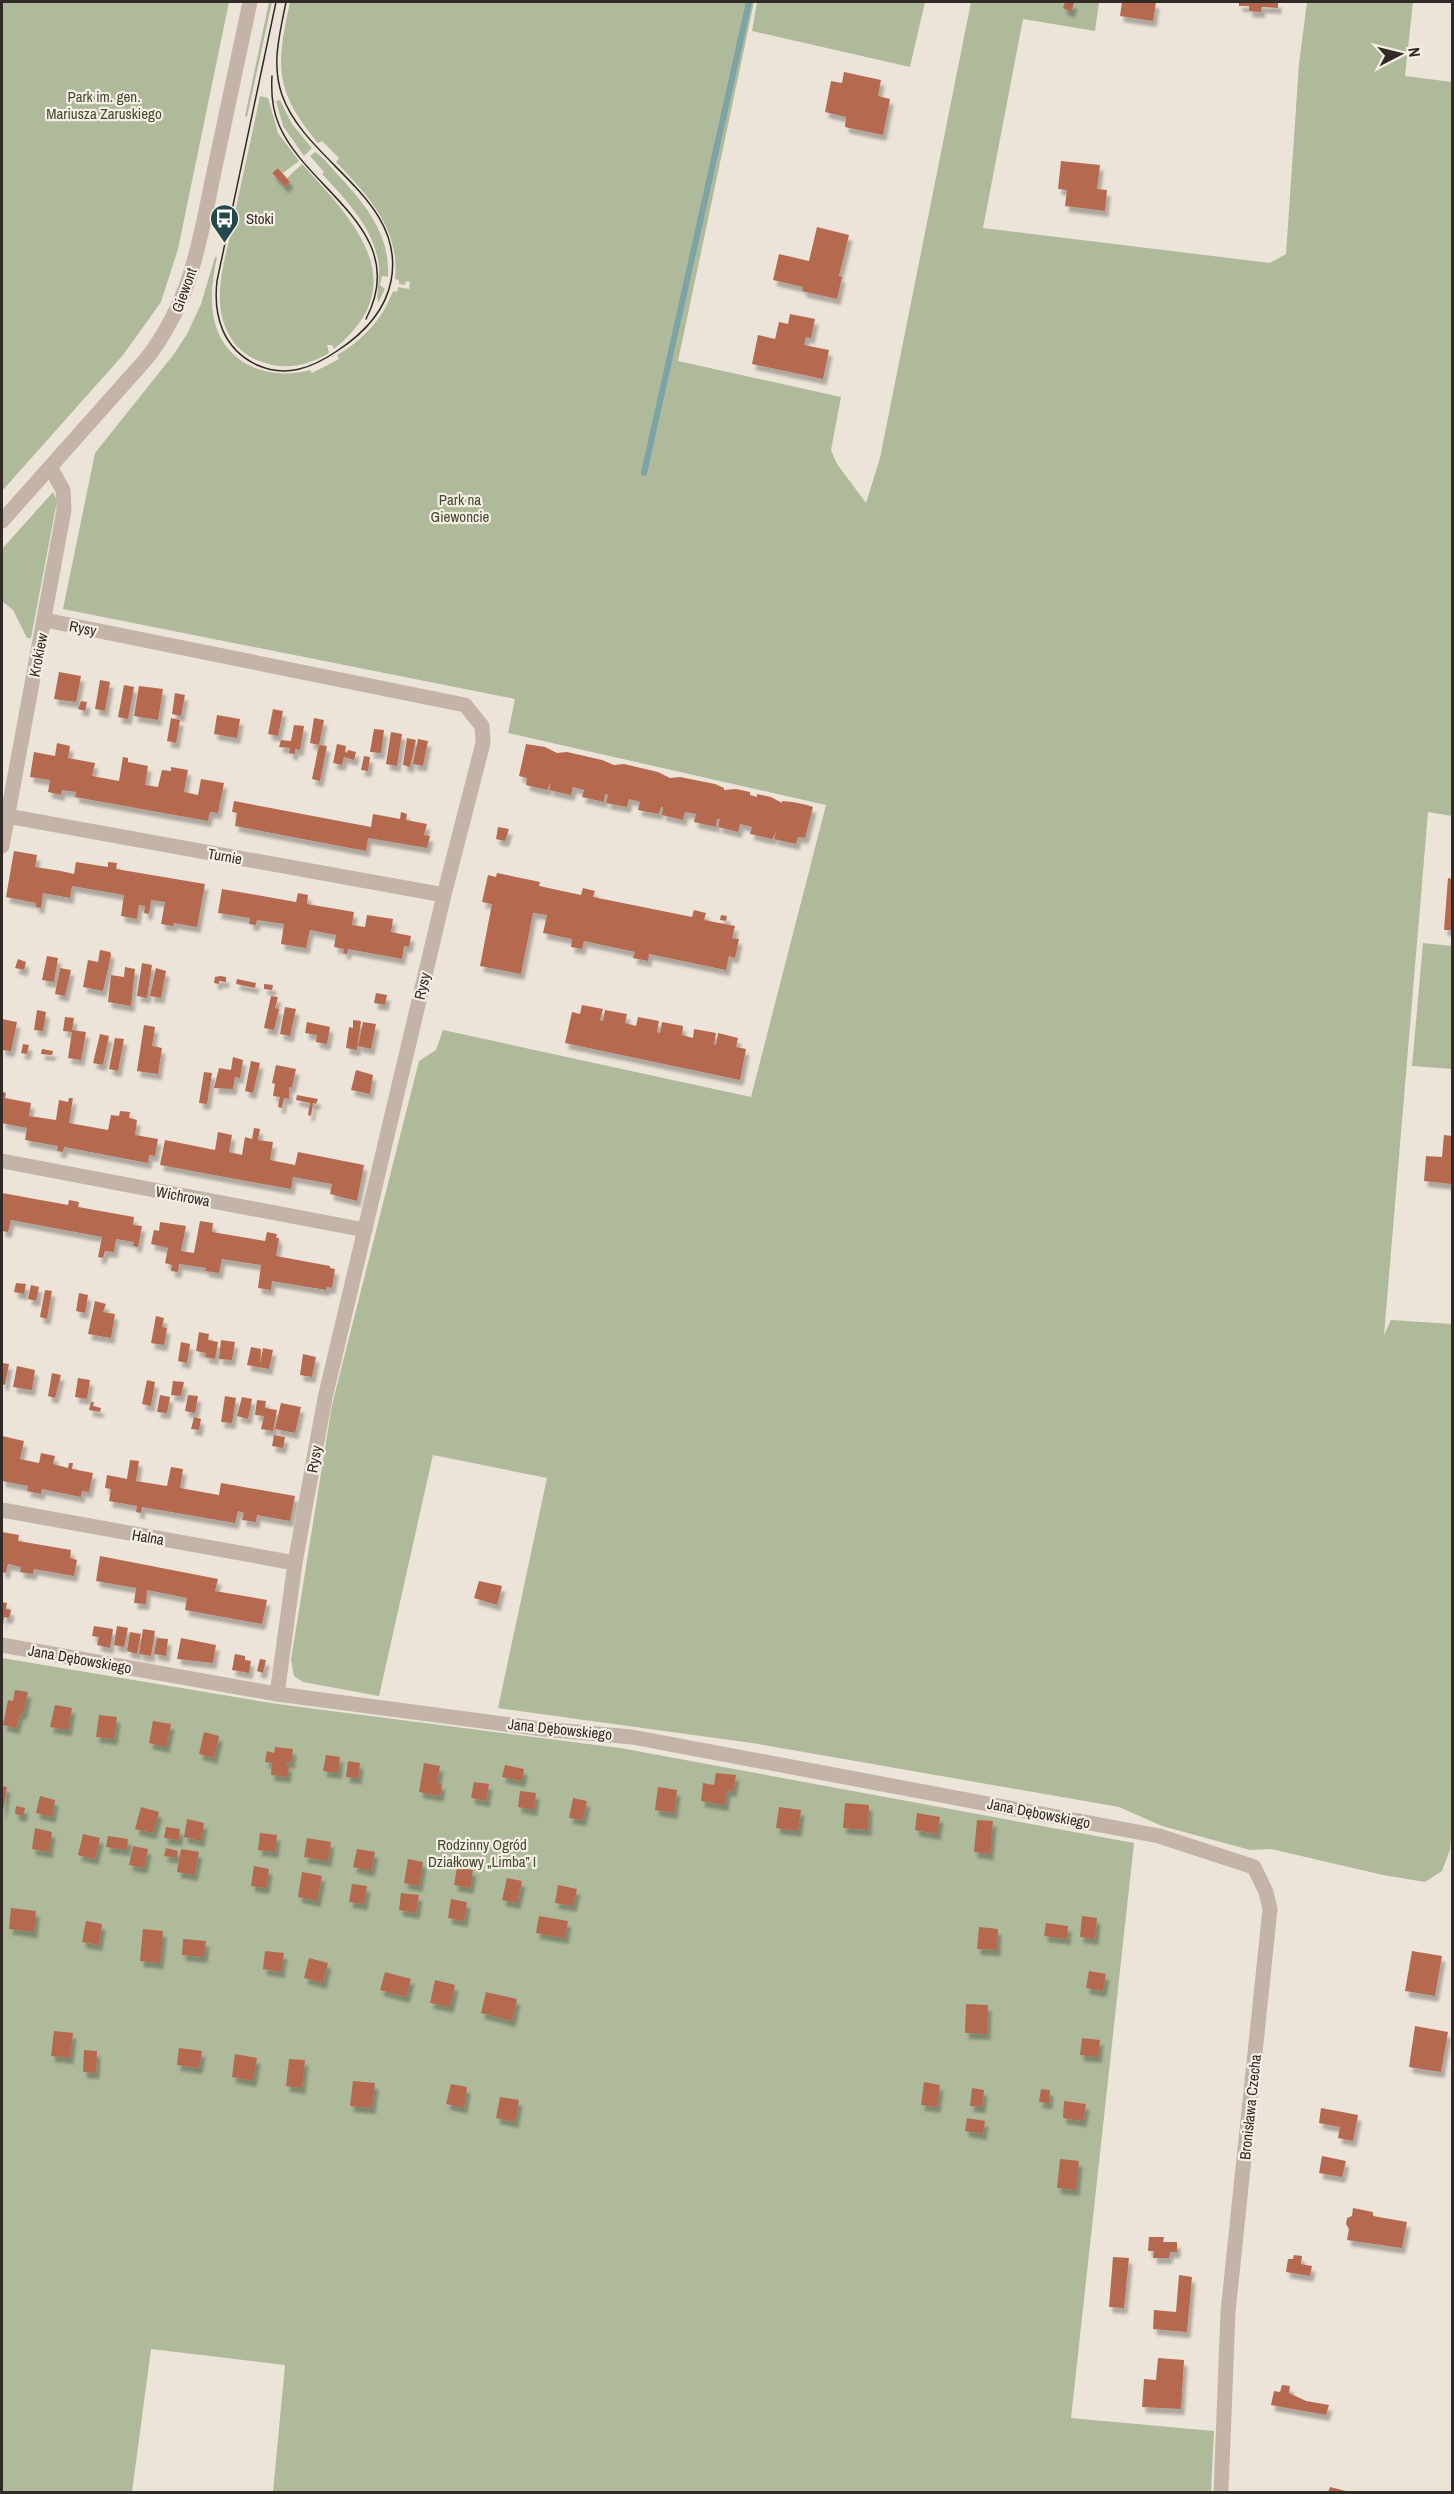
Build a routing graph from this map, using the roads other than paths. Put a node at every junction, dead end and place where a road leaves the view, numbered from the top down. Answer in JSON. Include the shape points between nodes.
{"nodes":[{"id":1,"x":250,"y":2,"type":"edge"},
{"id":2,"x":50,"y":467,"type":"junction"},
{"id":3,"x":2,"y":521,"type":"edge"},
{"id":4,"x":45,"y":620,"type":"junction"},
{"id":5,"x":7,"y":816,"type":"junction"},
{"id":6,"x":2,"y":846,"type":"edge"},
{"id":7,"x":444,"y":895,"type":"junction"},
{"id":8,"x":2,"y":1161,"type":"edge"},
{"id":9,"x":365,"y":1230,"type":"junction"},
{"id":10,"x":2,"y":1510,"type":"edge"},
{"id":11,"x":295,"y":1563,"type":"junction"},
{"id":12,"x":2,"y":1645,"type":"edge"},
{"id":13,"x":277,"y":1694,"type":"junction"},
{"id":14,"x":1117,"y":1828,"type":"joint"},
{"id":15,"x":1221,"y":2493,"type":"edge"}],
"edges":[{"from":1,"to":2,"type":"street","name":"Giewont","via":[[199,240],[178,309],[147,358]]},
{"from":2,"to":3,"type":"street","name":"Giewont"},
{"from":2,"to":4,"type":"street","name":"Krokiew","via":[[65,500]]},
{"from":4,"to":5,"type":"street","name":"Krokiew"},
{"from":4,"to":7,"type":"street","name":"Rysy","via":[[465,705],[482,726],[483,743]]},
{"from":5,"to":6,"type":"street","name":"Krokiew"},
{"from":5,"to":7,"type":"street","name":"Turnie"},
{"from":7,"to":9,"type":"street","name":"Rysy"},
{"from":8,"to":9,"type":"street","name":"Wichrowa"},
{"from":9,"to":11,"type":"street","name":"Rysy","via":[[325,1398]]},
{"from":10,"to":11,"type":"street","name":"Halna"},
{"from":11,"to":13,"type":"street","name":"Rysy"},
{"from":12,"to":13,"type":"street","name":"Jana Dębowskiego"},
{"from":13,"to":14,"type":"street","name":"Jana Dębowskiego","via":[[632,1737]]},
{"from":14,"to":15,"type":"street","name":"Bronisława Czecha","via":[[1159,1836],[1254,1867],[1269,1909],[1228,2313]]}]}
